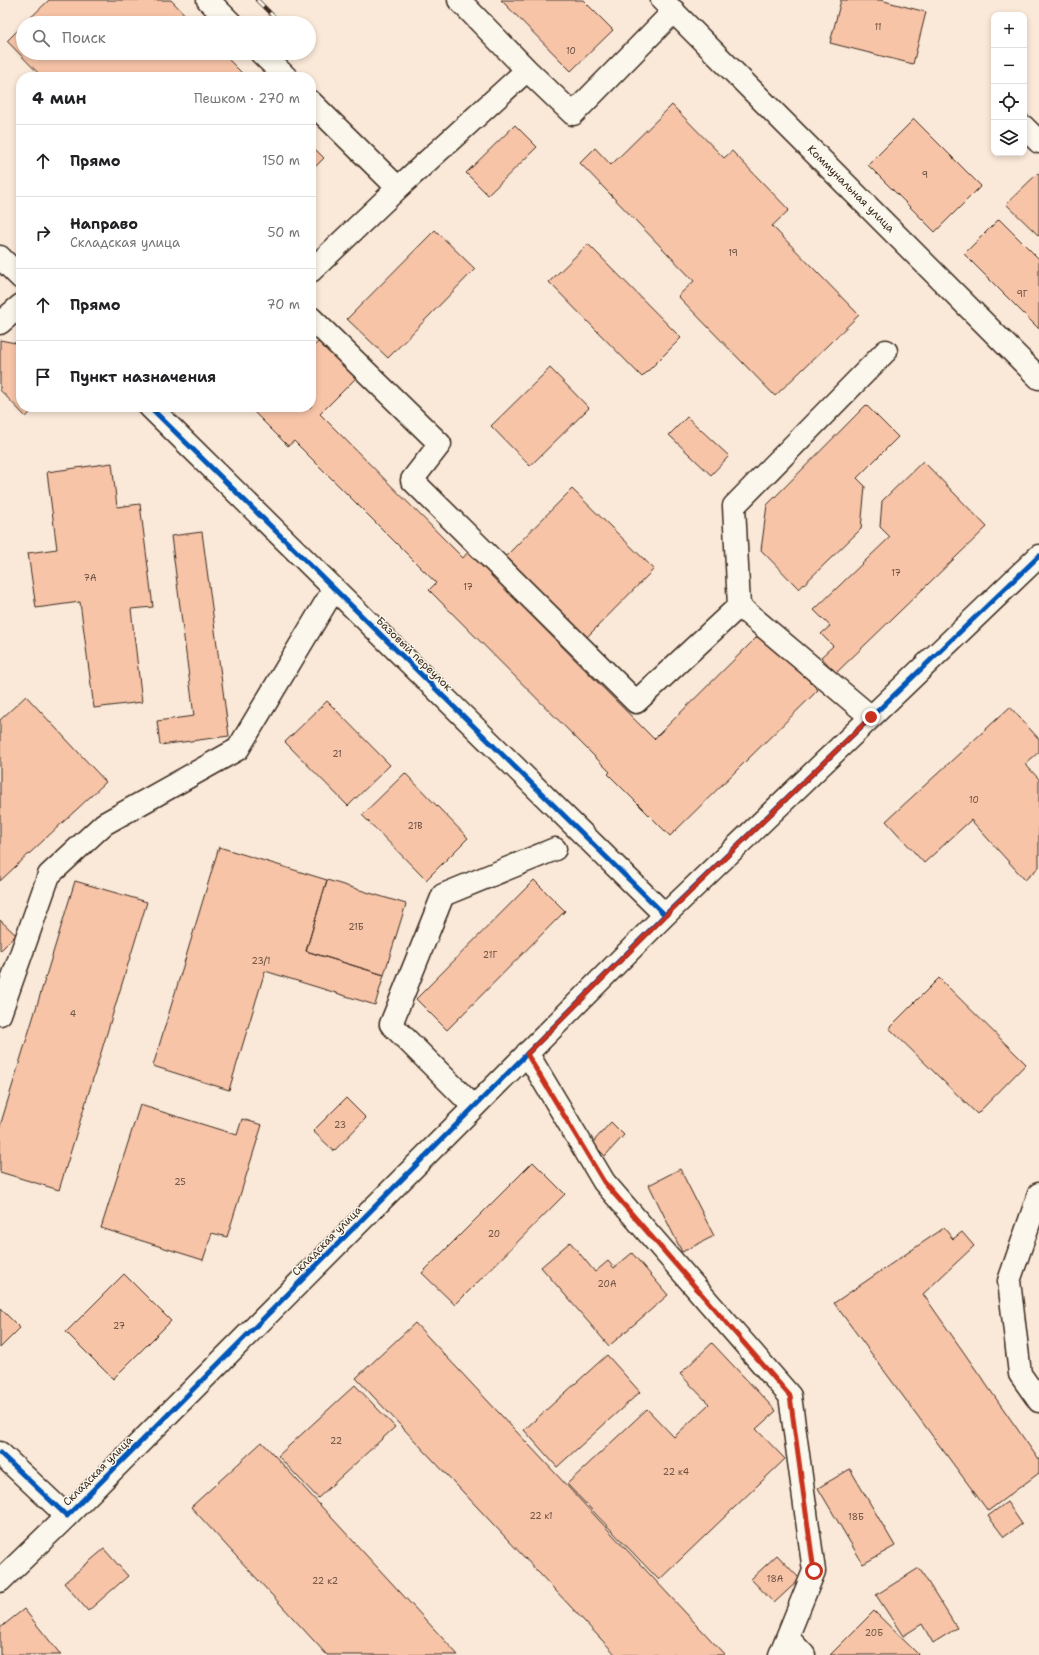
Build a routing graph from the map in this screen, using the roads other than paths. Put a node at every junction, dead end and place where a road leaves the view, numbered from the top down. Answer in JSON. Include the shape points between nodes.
{"nodes":[{"id":1,"x":208,"y":0,"type":"edge"},
{"id":2,"x":459,"y":0,"type":"edge"},
{"id":3,"x":668,"y":6,"type":"edge"},
{"id":4,"x":224,"y":16,"type":"edge"},
{"id":5,"x":268,"y":60,"type":"edge"},
{"id":6,"x":527,"y":70,"type":"junction"},
{"id":7,"x":281,"y":72,"type":"edge"},
{"id":8,"x":316,"y":107,"type":"edge"},
{"id":9,"x":1027,"y":130,"type":"edge"},
{"id":10,"x":1039,"y":142,"type":"edge"},
{"id":11,"x":398,"y":188,"type":"junction"},
{"id":12,"x":0,"y":257,"type":"edge"},
{"id":13,"x":316,"y":266,"type":"edge"},
{"id":14,"x":16,"y":273,"type":"edge"},
{"id":15,"x":16,"y":309,"type":"edge"},
{"id":16,"x":0,"y":323,"type":"edge"},
{"id":17,"x":316,"y":323,"type":"edge"},
{"id":18,"x":886,"y":350,"type":"dead end"},
{"id":19,"x":1039,"y":378,"type":"edge"},
{"id":20,"x":155,"y":412,"type":"edge"},
{"id":21,"x":1039,"y":556,"type":"edge"},
{"id":22,"x":334,"y":589,"type":"junction"},
{"id":23,"x":740,"y":606,"type":"junction"},
{"id":24,"x":871,"y":717,"type":"junction"},
{"id":25,"x":555,"y":849,"type":"dead end"},
{"id":26,"x":666,"y":915,"type":"junction"},
{"id":27,"x":0,"y":1014,"type":"edge"},
{"id":28,"x":527,"y":1054,"type":"junction"},
{"id":29,"x":474,"y":1107,"type":"junction"},
{"id":30,"x":1039,"y":1194,"type":"edge"},
{"id":31,"x":1039,"y":1401,"type":"edge"},
{"id":32,"x":0,"y":1454,"type":"edge"},
{"id":33,"x":67,"y":1516,"type":"junction"},
{"id":34,"x":0,"y":1581,"type":"edge"},
{"id":35,"x":784,"y":1646,"type":"edge"},
{"id":36,"x":804,"y":1655,"type":"edge"}],
"edges":[{"from":1,"to":4,"type":"street"},
{"from":2,"to":6,"type":"street"},
{"from":3,"to":6,"type":"street","via":[[573,114]]},
{"from":3,"to":19,"type":"street","name":"Коммунальная улица"},
{"from":5,"to":7,"type":"street"},
{"from":6,"to":11,"type":"street"},
{"from":8,"to":11,"type":"street"},
{"from":9,"to":10,"type":"street"},
{"from":11,"to":13,"type":"street"},
{"from":12,"to":14,"type":"street"},
{"from":15,"to":16,"type":"street"},
{"from":17,"to":23,"type":"street","via":[[440,444],[412,480],[636,702]]},
{"from":18,"to":23,"type":"street","via":[[734,506]]},
{"from":20,"to":22,"type":"street","name":"Базовый переулок"},
{"from":21,"to":24,"type":"street","name":"Складская улица"},
{"from":22,"to":26,"type":"street","name":"Базовый переулок"},
{"from":22,"to":27,"type":"street","via":[[238,749],[104,824],[49,875]]},
{"from":23,"to":24,"type":"street"},
{"from":24,"to":26,"type":"street","name":"Складская улица"},
{"from":25,"to":29,"type":"street","via":[[442,895],[391,1024]]},
{"from":26,"to":28,"type":"street","name":"Складская улица"},
{"from":28,"to":29,"type":"street","name":"Складская улица"},
{"from":28,"to":35,"type":"street","via":[[604,1182],[790,1396],[814,1571]]},
{"from":29,"to":33,"type":"street","name":"Складская улица"},
{"from":30,"to":31,"type":"street","via":[[1008,1281],[1020,1374]]},
{"from":32,"to":33,"type":"street","name":"Складская улица"},
{"from":33,"to":34,"type":"street"},
{"from":35,"to":36,"type":"street"}]}
